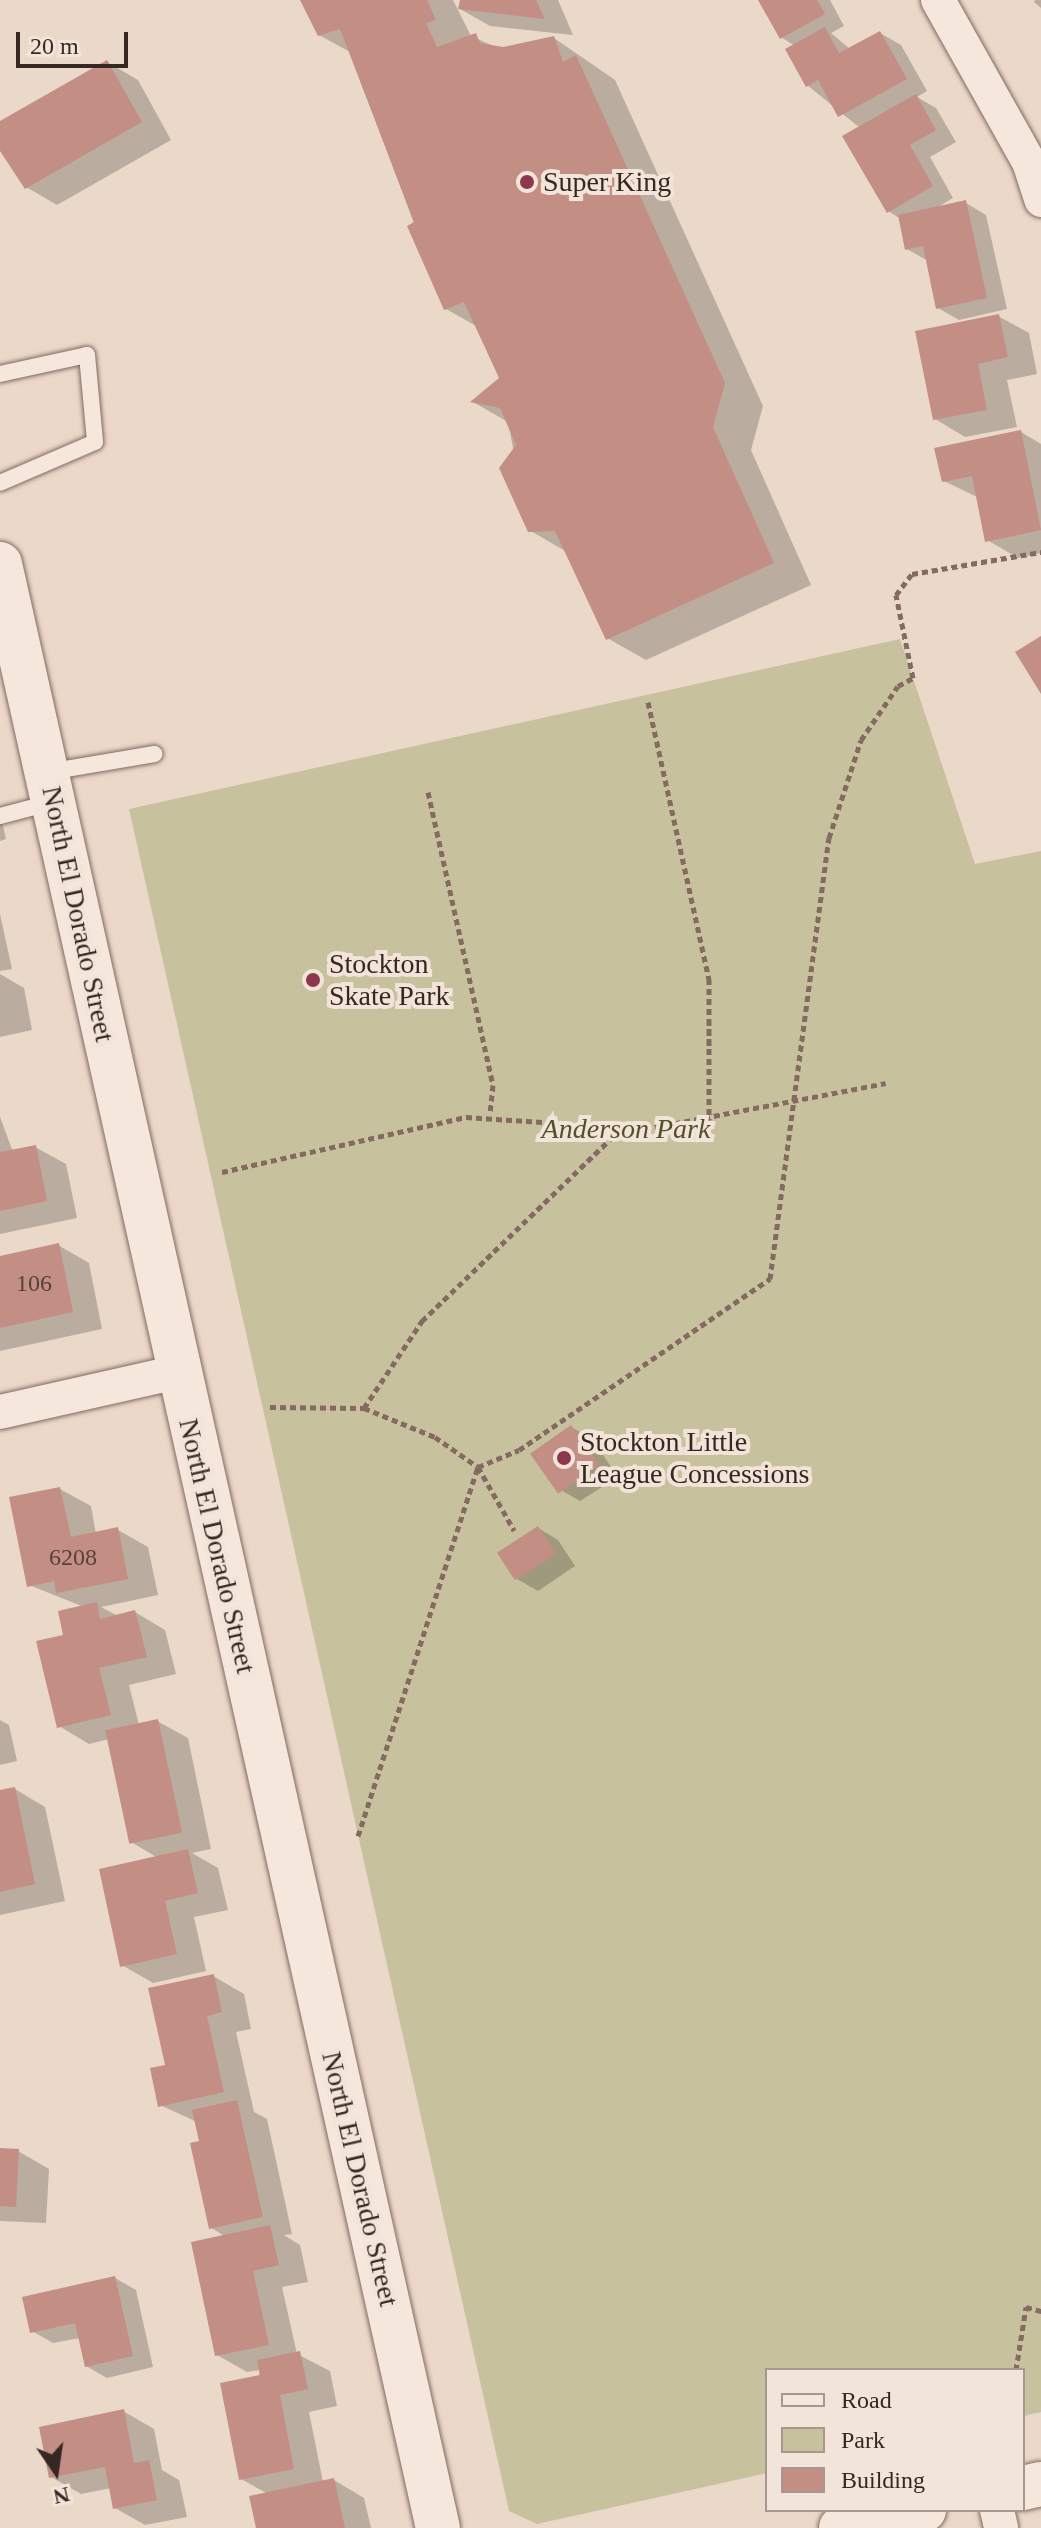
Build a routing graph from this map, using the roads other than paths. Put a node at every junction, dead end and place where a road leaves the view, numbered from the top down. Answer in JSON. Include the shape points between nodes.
{"nodes":[{"id":1,"x":938,"y":0,"type":"edge"},
{"id":2,"x":1041,"y":200,"type":"edge"},
{"id":3,"x":0,"y":374,"type":"edge"},
{"id":4,"x":0,"y":483,"type":"edge"},
{"id":5,"x":0,"y":564,"type":"edge"},
{"id":6,"x":154,"y":754,"type":"dead end"},
{"id":7,"x":50,"y":787,"type":"junction"},
{"id":8,"x":0,"y":816,"type":"edge"},
{"id":9,"x":178,"y":1372,"type":"junction"},
{"id":10,"x":0,"y":1412,"type":"edge"},
{"id":11,"x":915,"y":2512,"type":"edge"},
{"id":12,"x":438,"y":2528,"type":"edge"},
{"id":13,"x":841,"y":2528,"type":"edge"}],
"edges":[{"from":1,"to":2,"type":"street","via":[[1029,162]]},
{"from":3,"to":4,"type":"lane","via":[[87,355],[95,442]]},
{"from":5,"to":7,"type":"main road","name":"North El Dorado Street"},
{"from":6,"to":7,"type":"lane"},
{"from":7,"to":8,"type":"lane"},
{"from":7,"to":9,"type":"main road","name":"North El Dorado Street"},
{"from":9,"to":10,"type":"street"},
{"from":9,"to":12,"type":"main road","name":"North El Dorado Street"},
{"from":11,"to":13,"type":"main road"}]}
